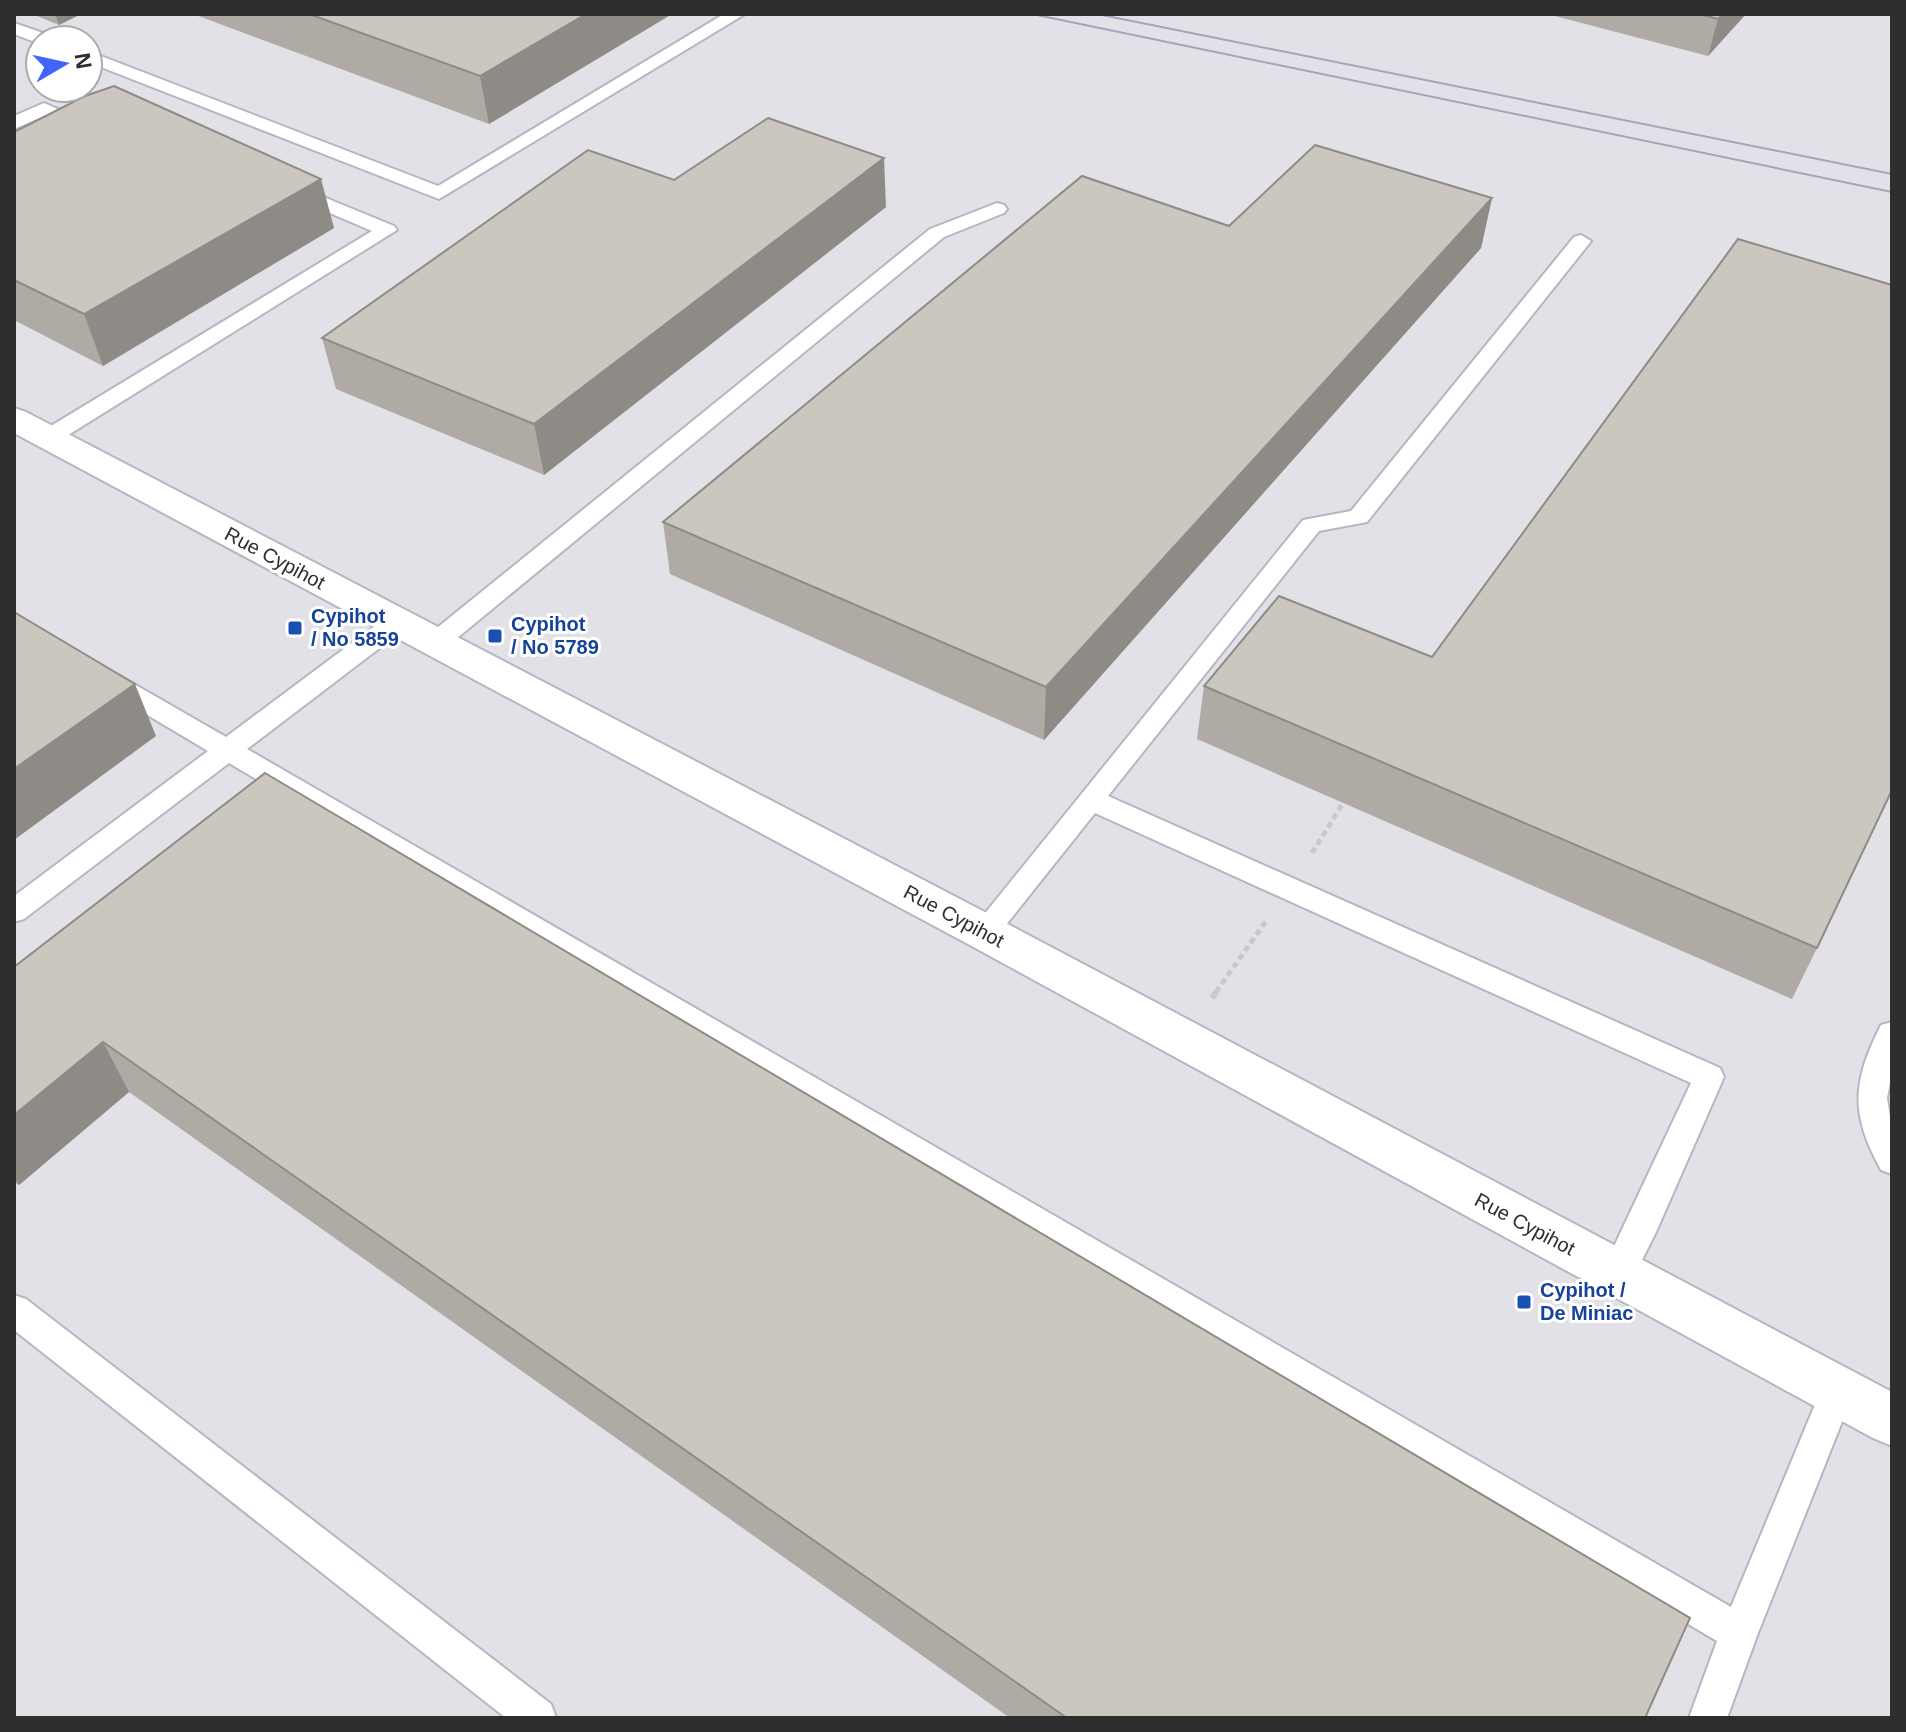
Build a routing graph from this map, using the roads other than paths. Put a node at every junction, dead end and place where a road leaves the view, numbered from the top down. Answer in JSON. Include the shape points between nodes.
{"nodes":[{"id":1,"x":736,"y":14,"type":"edge"},
{"id":2,"x":104,"y":62,"type":"edge"},
{"id":3,"x":14,"y":123,"type":"edge"},
{"id":4,"x":104,"y":137,"type":"edge"},
{"id":5,"x":270,"y":181,"type":"edge"},
{"id":6,"x":997,"y":209,"type":"dead end"},
{"id":7,"x":1581,"y":241,"type":"dead end"},
{"id":8,"x":14,"y":419,"type":"edge"},
{"id":9,"x":49,"y":437,"type":"junction"},
{"id":10,"x":416,"y":632,"type":"junction"},
{"id":11,"x":94,"y":672,"type":"edge"},
{"id":12,"x":228,"y":752,"type":"junction"},
{"id":13,"x":1090,"y":799,"type":"junction"},
{"id":14,"x":14,"y":911,"type":"edge"},
{"id":15,"x":984,"y":932,"type":"junction"},
{"id":16,"x":1892,"y":1034,"type":"edge"},
{"id":17,"x":1892,"y":1161,"type":"edge"},
{"id":18,"x":1618,"y":1274,"type":"junction"},
{"id":19,"x":14,"y":1310,"type":"edge"},
{"id":20,"x":1838,"y":1389,"type":"junction"},
{"id":21,"x":1892,"y":1420,"type":"edge"},
{"id":22,"x":1739,"y":1633,"type":"junction"},
{"id":23,"x":537,"y":1718,"type":"edge"},
{"id":24,"x":1708,"y":1718,"type":"edge"}],
"edges":[{"from":1,"to":2,"type":"lane","via":[[439,193]]},
{"from":3,"to":4,"type":"lane","via":[[44,109]]},
{"from":5,"to":9,"type":"lane","via":[[387,230]]},
{"from":6,"to":10,"type":"lane","via":[[937,233]]},
{"from":7,"to":13,"type":"lane","via":[[1359,517],[1311,525]]},
{"from":8,"to":9,"type":"street","name":"Rue Cypihot"},
{"from":9,"to":10,"type":"street","name":"Rue Cypihot"},
{"from":10,"to":12,"type":"lane"},
{"from":10,"to":15,"type":"street","name":"Rue Cypihot"},
{"from":11,"to":12,"type":"lane"},
{"from":12,"to":14,"type":"lane"},
{"from":12,"to":22,"type":"lane"},
{"from":13,"to":15,"type":"lane"},
{"from":13,"to":18,"type":"lane","via":[[1709,1077]]},
{"from":15,"to":18,"type":"street","name":"Rue Cypihot"},
{"from":16,"to":17,"type":"lane","via":[[1870,1100],[1874,1129]]},
{"from":18,"to":20,"type":"street","name":"Rue Cypihot"},
{"from":19,"to":23,"type":"lane"},
{"from":20,"to":21,"type":"street","name":"Rue Cypihot"},
{"from":20,"to":22,"type":"lane"},
{"from":22,"to":24,"type":"lane"}]}
